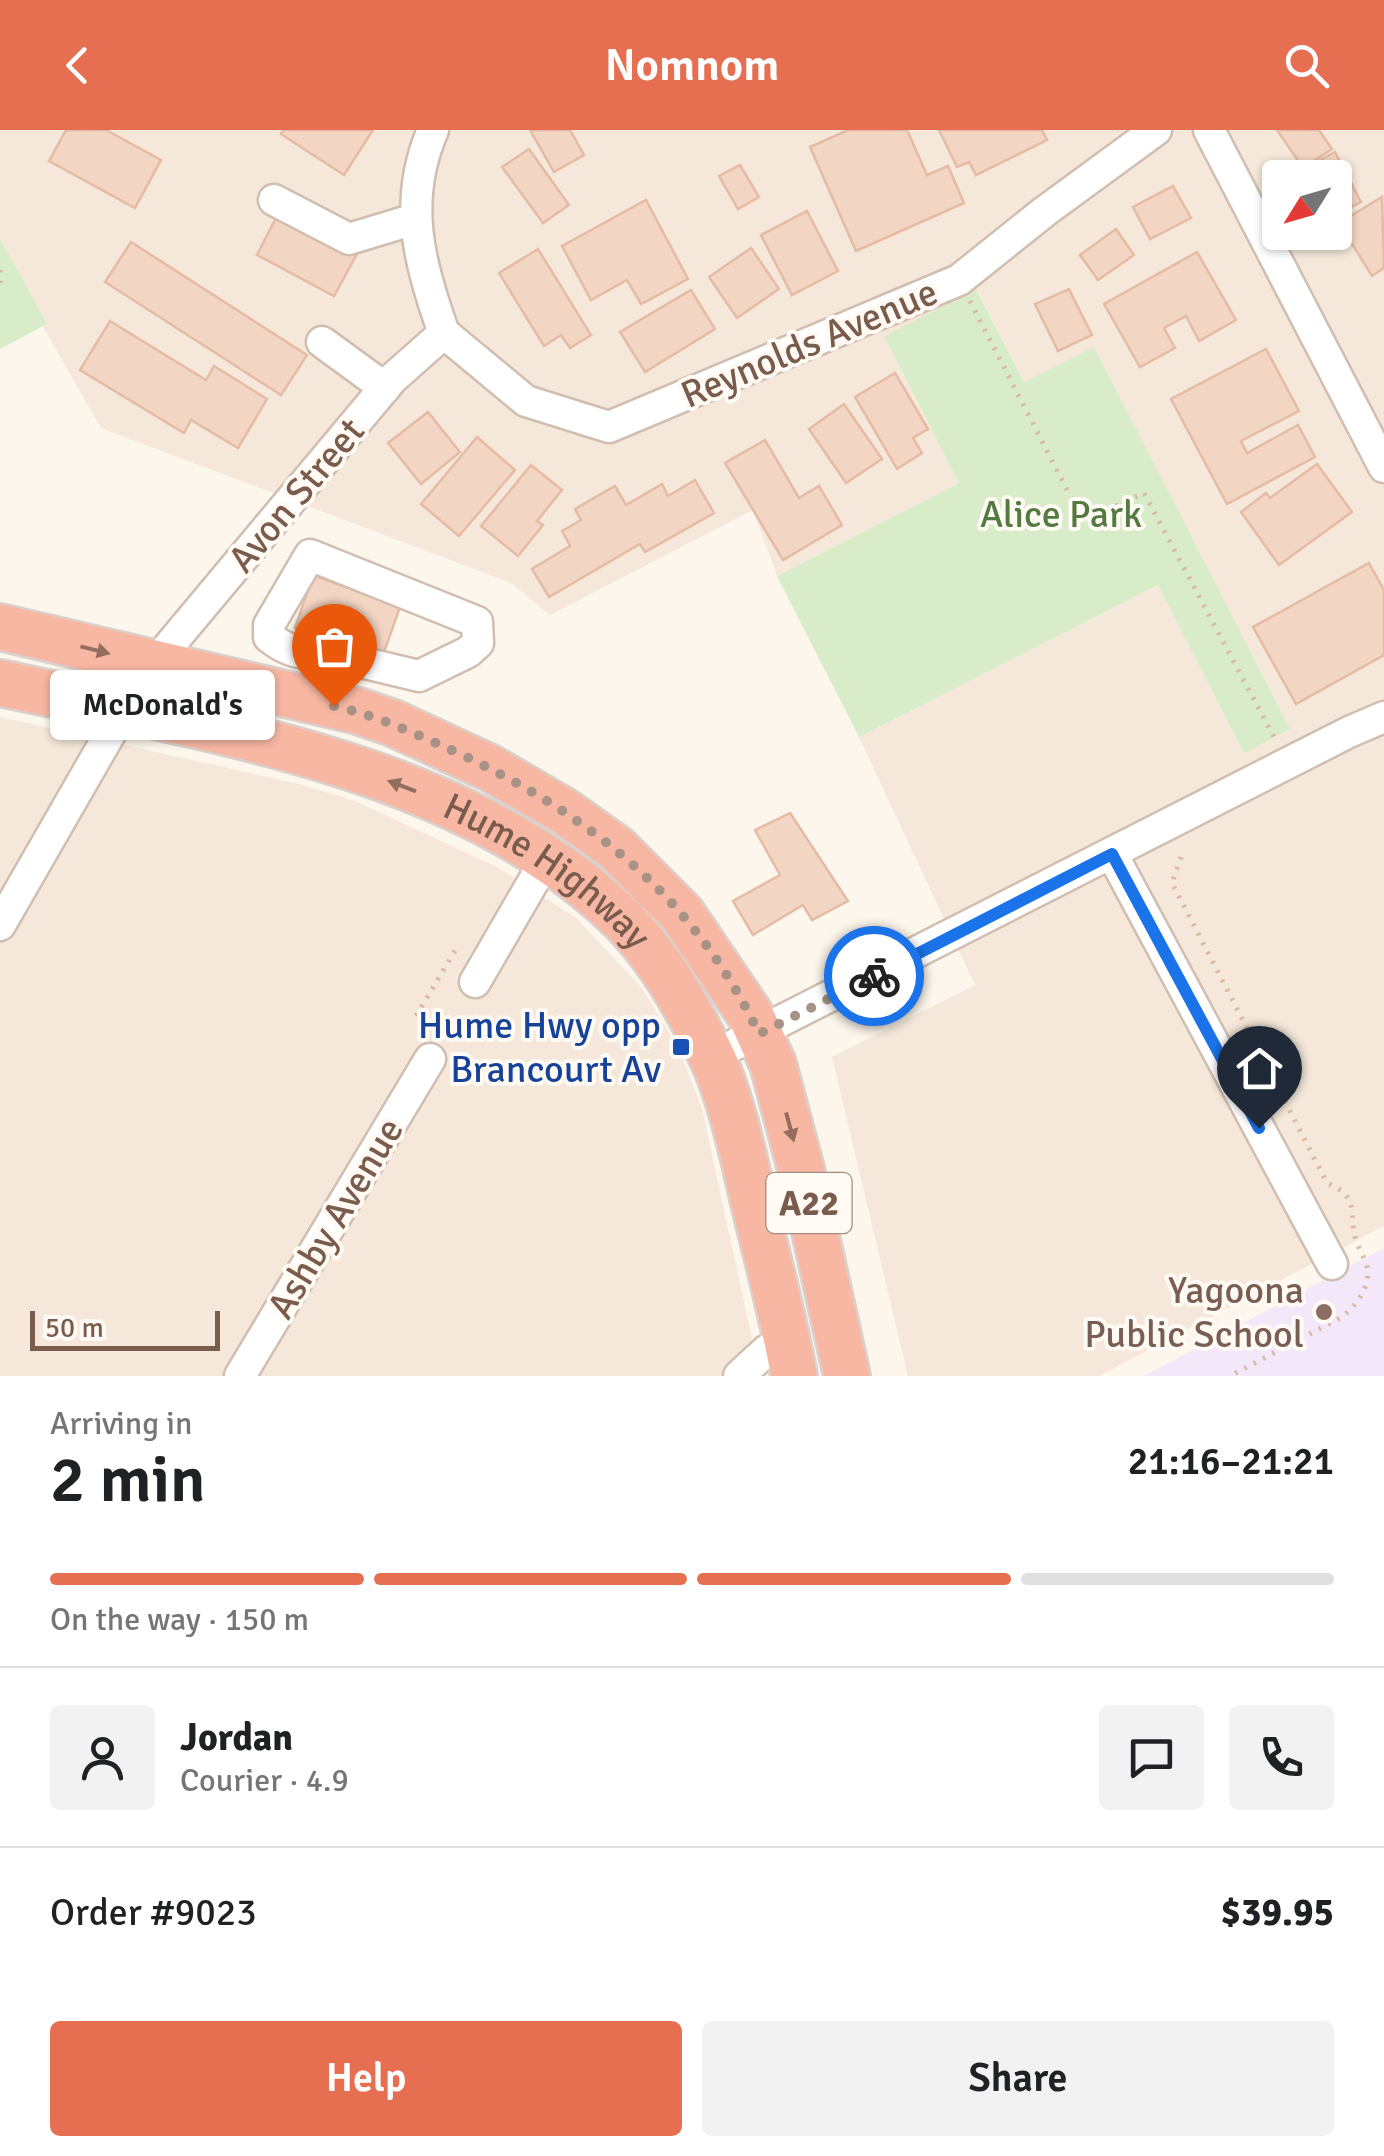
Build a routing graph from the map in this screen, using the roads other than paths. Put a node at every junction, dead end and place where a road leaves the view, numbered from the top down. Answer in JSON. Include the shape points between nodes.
{"nodes":[{"id":1,"x":433,"y":130,"type":"edge"},
{"id":2,"x":1156,"y":130,"type":"edge"},
{"id":3,"x":1209,"y":130,"type":"edge"},
{"id":4,"x":274,"y":200,"type":"dead end"},
{"id":5,"x":414,"y":219,"type":"junction"},
{"id":6,"x":444,"y":334,"type":"junction"},
{"id":7,"x":322,"y":342,"type":"dead end"},
{"id":8,"x":385,"y":388,"type":"junction"},
{"id":9,"x":1384,"y":467,"type":"edge"},
{"id":10,"x":0,"y":627,"type":"edge"},
{"id":11,"x":154,"y":664,"type":"junction"},
{"id":12,"x":396,"y":672,"type":"joint"},
{"id":13,"x":0,"y":683,"type":"edge"},
{"id":14,"x":1384,"y":708,"type":"edge"},
{"id":15,"x":123,"y":710,"type":"junction"},
{"id":16,"x":1384,"y":717,"type":"edge"},
{"id":17,"x":1349,"y":732,"type":"junction"},
{"id":18,"x":1112,"y":854,"type":"junction"},
{"id":19,"x":547,"y":858,"type":"junction"},
{"id":20,"x":0,"y":925,"type":"edge"},
{"id":21,"x":475,"y":982,"type":"dead end"},
{"id":22,"x":759,"y":1034,"type":"junction"},
{"id":23,"x":712,"y":1056,"type":"junction"},
{"id":24,"x":430,"y":1059,"type":"dead end"},
{"id":25,"x":1332,"y":1264,"type":"dead end"},
{"id":26,"x":790,"y":1357,"type":"edge"},
{"id":27,"x":240,"y":1376,"type":"edge"},
{"id":28,"x":739,"y":1376,"type":"edge"},
{"id":29,"x":846,"y":1376,"type":"edge"}],
"edges":[{"from":1,"to":5,"type":"street","via":[[420,158]]},
{"from":2,"to":6,"type":"street","name":"Reynolds Avenue","via":[[959,280],[609,427],[526,402]]},
{"from":3,"to":9,"type":"street"},
{"from":4,"to":5,"type":"street","via":[[349,239]]},
{"from":5,"to":6,"type":"street","via":[[423,275]]},
{"from":6,"to":8,"type":"street","name":"Avon Street"},
{"from":7,"to":8,"type":"street"},
{"from":8,"to":11,"type":"street","name":"Avon Street"},
{"from":10,"to":11,"type":"highway","name":"Hume Highway","number":"A22","one_way":true},
{"from":11,"to":22,"type":"highway","name":"Hume Highway","number":"A22","via":[[393,723],[564,811],[616,848],[682,914]]},
{"from":12,"to":12,"type":"street","via":[[323,652],[308,655],[268,637],[310,555],[477,622],[478,643],[468,652],[419,676]]},
{"from":13,"to":15,"type":"highway","name":"Hume Highway","number":"A22"},
{"from":14,"to":17,"type":"street"},
{"from":19,"to":15,"type":"highway","name":"Hume Highway","number":"A22","one_way":true,"via":[[431,797],[344,764]]},
{"from":15,"to":20,"type":"street"},
{"from":16,"to":17,"type":"street"},
{"from":17,"to":18,"type":"street"},
{"from":18,"to":22,"type":"street"},
{"from":18,"to":25,"type":"street"},
{"from":19,"to":21,"type":"street"},
{"from":19,"to":23,"type":"highway","name":"Hume Highway","number":"A22","via":[[625,922],[671,982]]},
{"from":22,"to":23,"type":"street"},
{"from":22,"to":29,"type":"highway","name":"Hume Highway","number":"A22","one_way":true,"via":[[802,1173]]},
{"from":23,"to":26,"type":"highway","name":"Hume Highway","number":"A22"},
{"from":24,"to":27,"type":"street","name":"Ashby Avenue"},
{"from":26,"to":28,"type":"street","via":[[766,1351]]}]}
